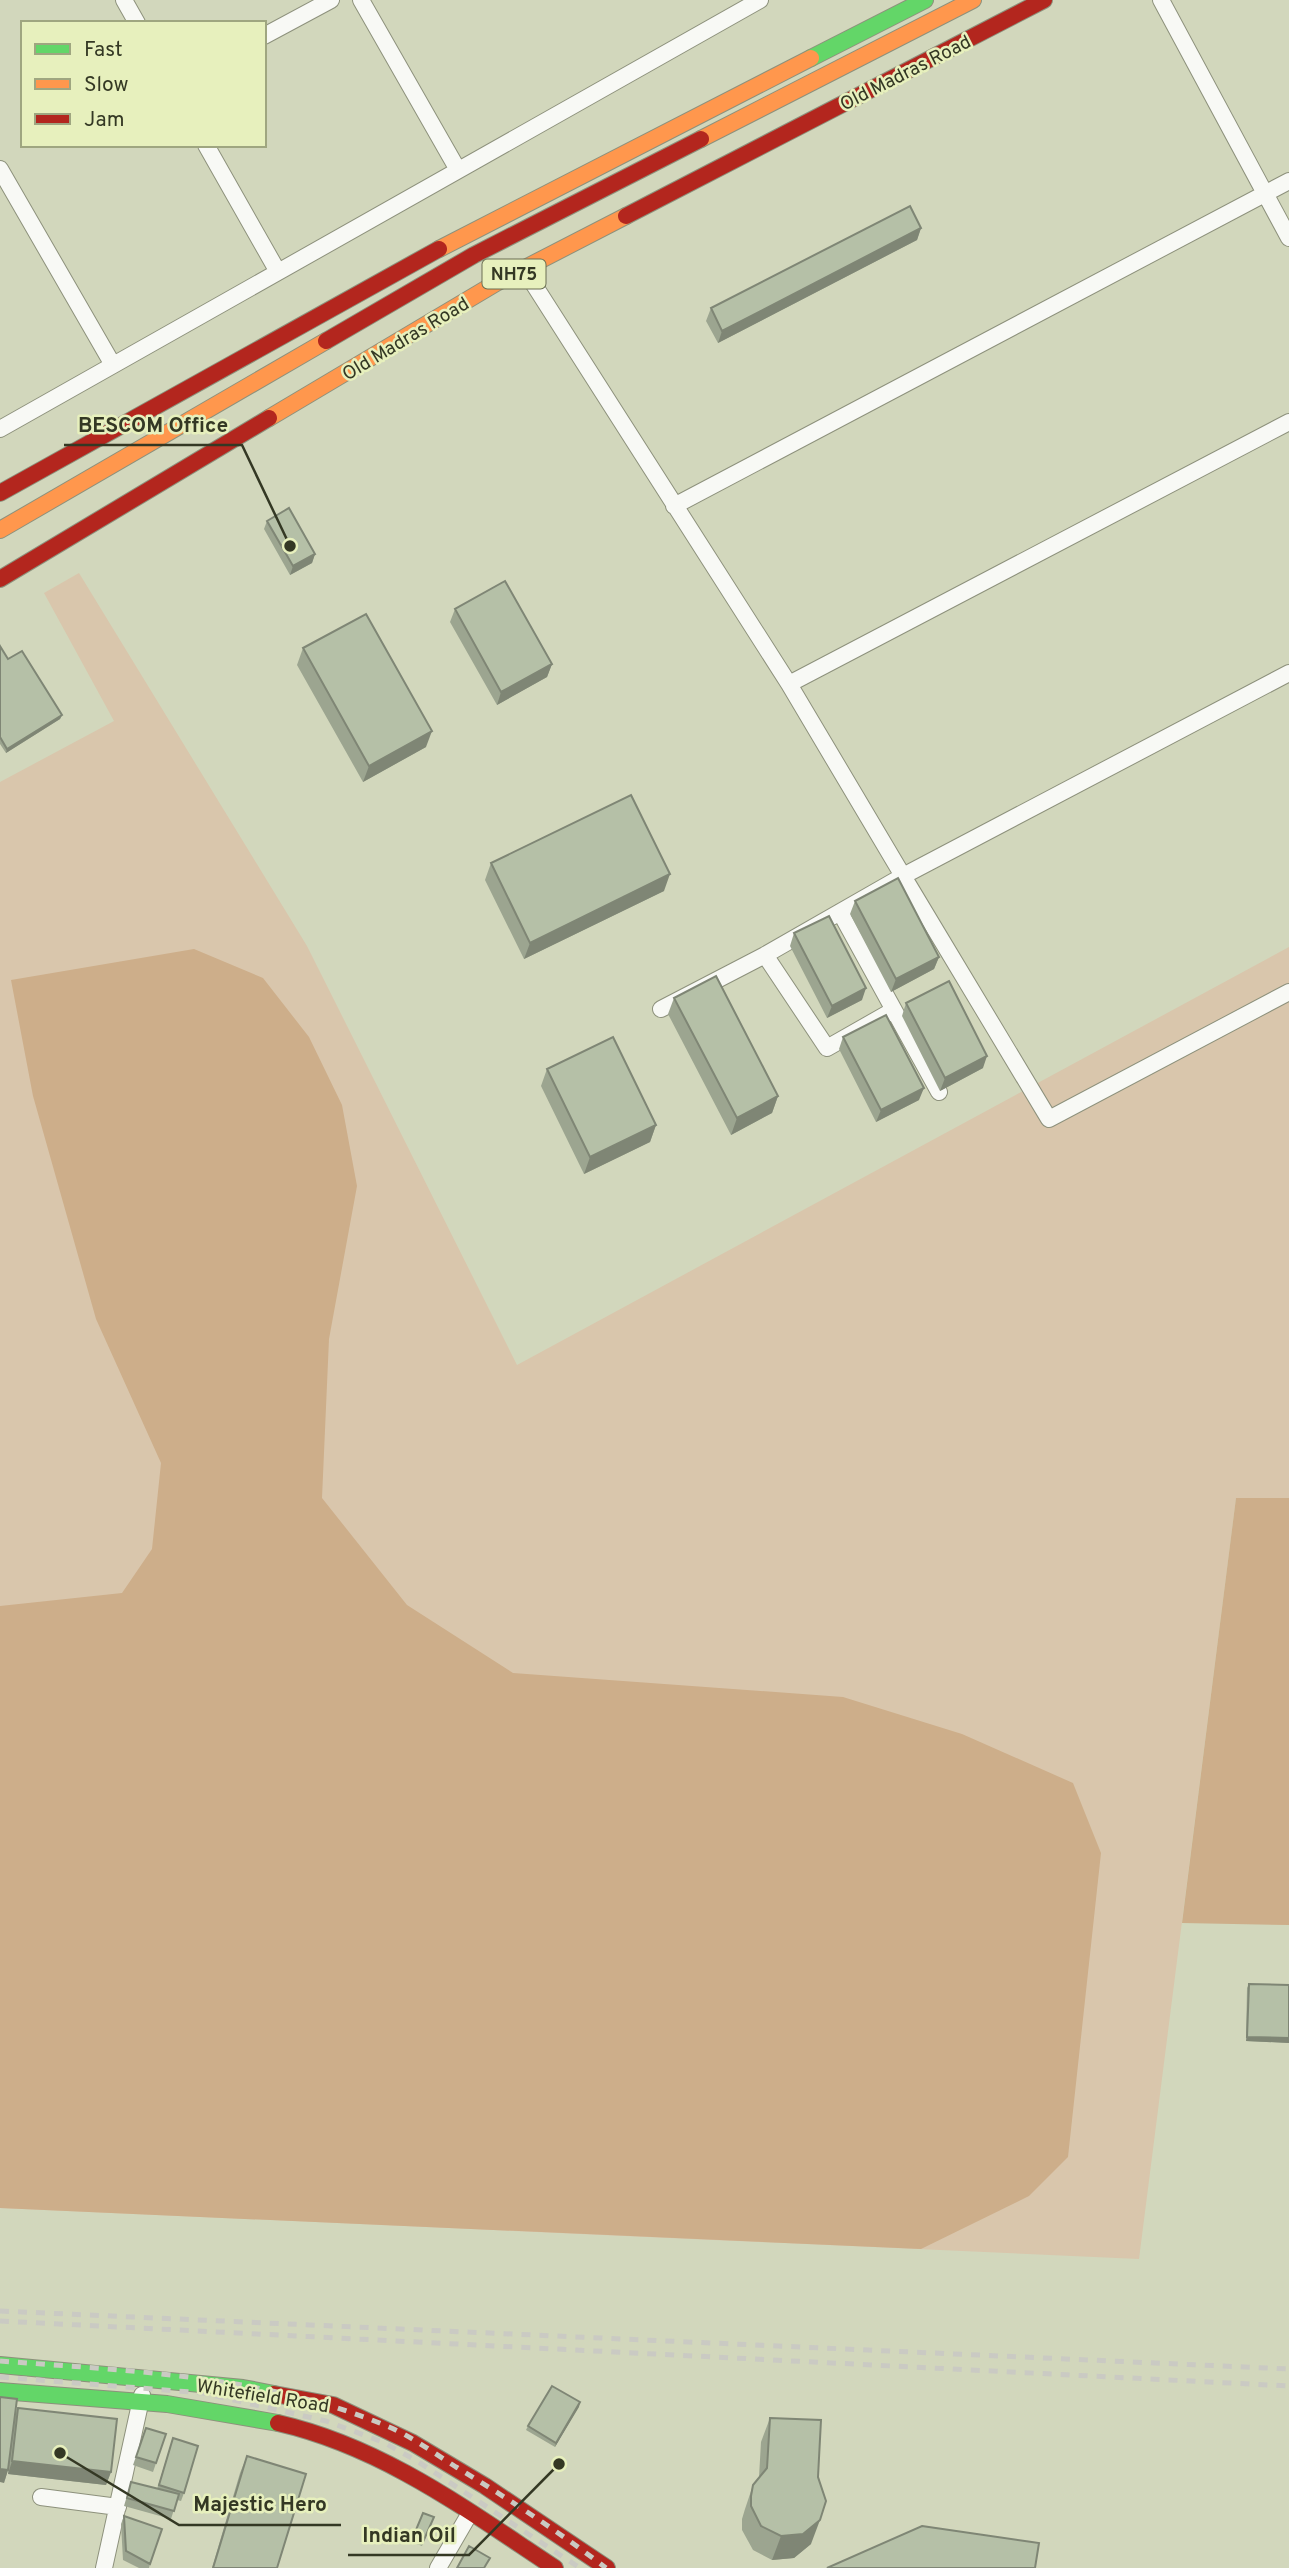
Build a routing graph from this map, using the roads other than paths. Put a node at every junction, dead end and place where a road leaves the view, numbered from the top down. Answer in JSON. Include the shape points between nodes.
{"nodes":[{"id":1,"x":124,"y":0,"type":"edge"},
{"id":2,"x":331,"y":0,"type":"edge"},
{"id":3,"x":361,"y":0,"type":"edge"},
{"id":4,"x":760,"y":0,"type":"edge"},
{"id":5,"x":925,"y":0,"type":"edge"},
{"id":6,"x":973,"y":0,"type":"edge"},
{"id":7,"x":1044,"y":0,"type":"edge"},
{"id":8,"x":1161,"y":0,"type":"edge"},
{"id":9,"x":136,"y":21,"type":"edge"},
{"id":10,"x":266,"y":35,"type":"edge"},
{"id":11,"x":207,"y":147,"type":"edge"},
{"id":12,"x":0,"y":169,"type":"edge"},
{"id":13,"x":458,"y":170,"type":"junction"},
{"id":14,"x":1289,"y":181,"type":"edge"},
{"id":15,"x":1265,"y":194,"type":"junction"},
{"id":16,"x":1289,"y":238,"type":"edge"},
{"id":17,"x":524,"y":269,"type":"junction"},
{"id":18,"x":278,"y":272,"type":"junction"},
{"id":19,"x":113,"y":365,"type":"junction"},
{"id":20,"x":1289,"y":422,"type":"edge"},
{"id":21,"x":0,"y":429,"type":"edge"},
{"id":22,"x":0,"y":493,"type":"edge"},
{"id":23,"x":674,"y":506,"type":"junction"},
{"id":24,"x":0,"y":530,"type":"edge"},
{"id":25,"x":0,"y":579,"type":"edge"},
{"id":26,"x":1289,"y":673,"type":"edge"},
{"id":27,"x":789,"y":684,"type":"junction"},
{"id":28,"x":903,"y":876,"type":"junction"},
{"id":29,"x":840,"y":912,"type":"junction"},
{"id":30,"x":765,"y":955,"type":"junction"},
{"id":31,"x":1289,"y":992,"type":"edge"},
{"id":32,"x":661,"y":1009,"type":"dead end"},
{"id":33,"x":892,"y":1010,"type":"junction"},
{"id":34,"x":939,"y":1092,"type":"dead end"},
{"id":35,"x":0,"y":2365,"type":"edge"},
{"id":36,"x":144,"y":2378,"type":"junction"},
{"id":37,"x":0,"y":2390,"type":"edge"},
{"id":38,"x":141,"y":2403,"type":"junction"},
{"id":39,"x":41,"y":2497,"type":"dead end"},
{"id":40,"x":118,"y":2507,"type":"junction"},
{"id":41,"x":470,"y":2513,"type":"junction"},
{"id":42,"x":104,"y":2568,"type":"edge"},
{"id":43,"x":439,"y":2568,"type":"edge"},
{"id":44,"x":555,"y":2568,"type":"edge"},
{"id":45,"x":607,"y":2568,"type":"edge"}],
"edges":[{"from":1,"to":9,"type":"street"},
{"from":2,"to":10,"type":"street"},
{"from":3,"to":13,"type":"street"},
{"from":4,"to":13,"type":"street"},
{"from":5,"to":22,"type":"main road","via":[[458,238]]},
{"from":6,"to":24,"type":"main road","name":"Old Madras Road","number":"NH75","via":[[474,255]]},
{"from":7,"to":17,"type":"main road","name":"Old Madras Road","number":"NH75"},
{"from":8,"to":15,"type":"street"},
{"from":11,"to":18,"type":"street"},
{"from":12,"to":19,"type":"street"},
{"from":13,"to":18,"type":"street"},
{"from":14,"to":15,"type":"street"},
{"from":15,"to":16,"type":"street"},
{"from":15,"to":23,"type":"street"},
{"from":17,"to":23,"type":"street"},
{"from":17,"to":25,"type":"main road","name":"Old Madras Road","number":"NH75"},
{"from":18,"to":19,"type":"street"},
{"from":19,"to":21,"type":"street"},
{"from":20,"to":27,"type":"street"},
{"from":23,"to":27,"type":"street"},
{"from":26,"to":28,"type":"street"},
{"from":27,"to":28,"type":"street"},
{"from":28,"to":29,"type":"street"},
{"from":28,"to":31,"type":"street","via":[[1049,1119]]},
{"from":29,"to":30,"type":"street"},
{"from":29,"to":33,"type":"street"},
{"from":30,"to":32,"type":"street"},
{"from":30,"to":33,"type":"street","via":[[827,1048]]},
{"from":33,"to":34,"type":"street"},
{"from":35,"to":36,"type":"main road","name":"Whitefield Road"},
{"from":36,"to":38,"type":"street"},
{"from":36,"to":45,"type":"main road","name":"Whitefield Road","via":[[243,2388],[333,2405],[423,2449]]},
{"from":37,"to":38,"type":"main road","name":"Whitefield Road"},
{"from":38,"to":40,"type":"street"},
{"from":38,"to":41,"type":"main road","name":"Whitefield Road","via":[[240,2416],[331,2438],[400,2470]]},
{"from":39,"to":40,"type":"street"},
{"from":40,"to":42,"type":"street"},
{"from":41,"to":43,"type":"street"},
{"from":41,"to":44,"type":"main road","name":"Whitefield Road"}]}
